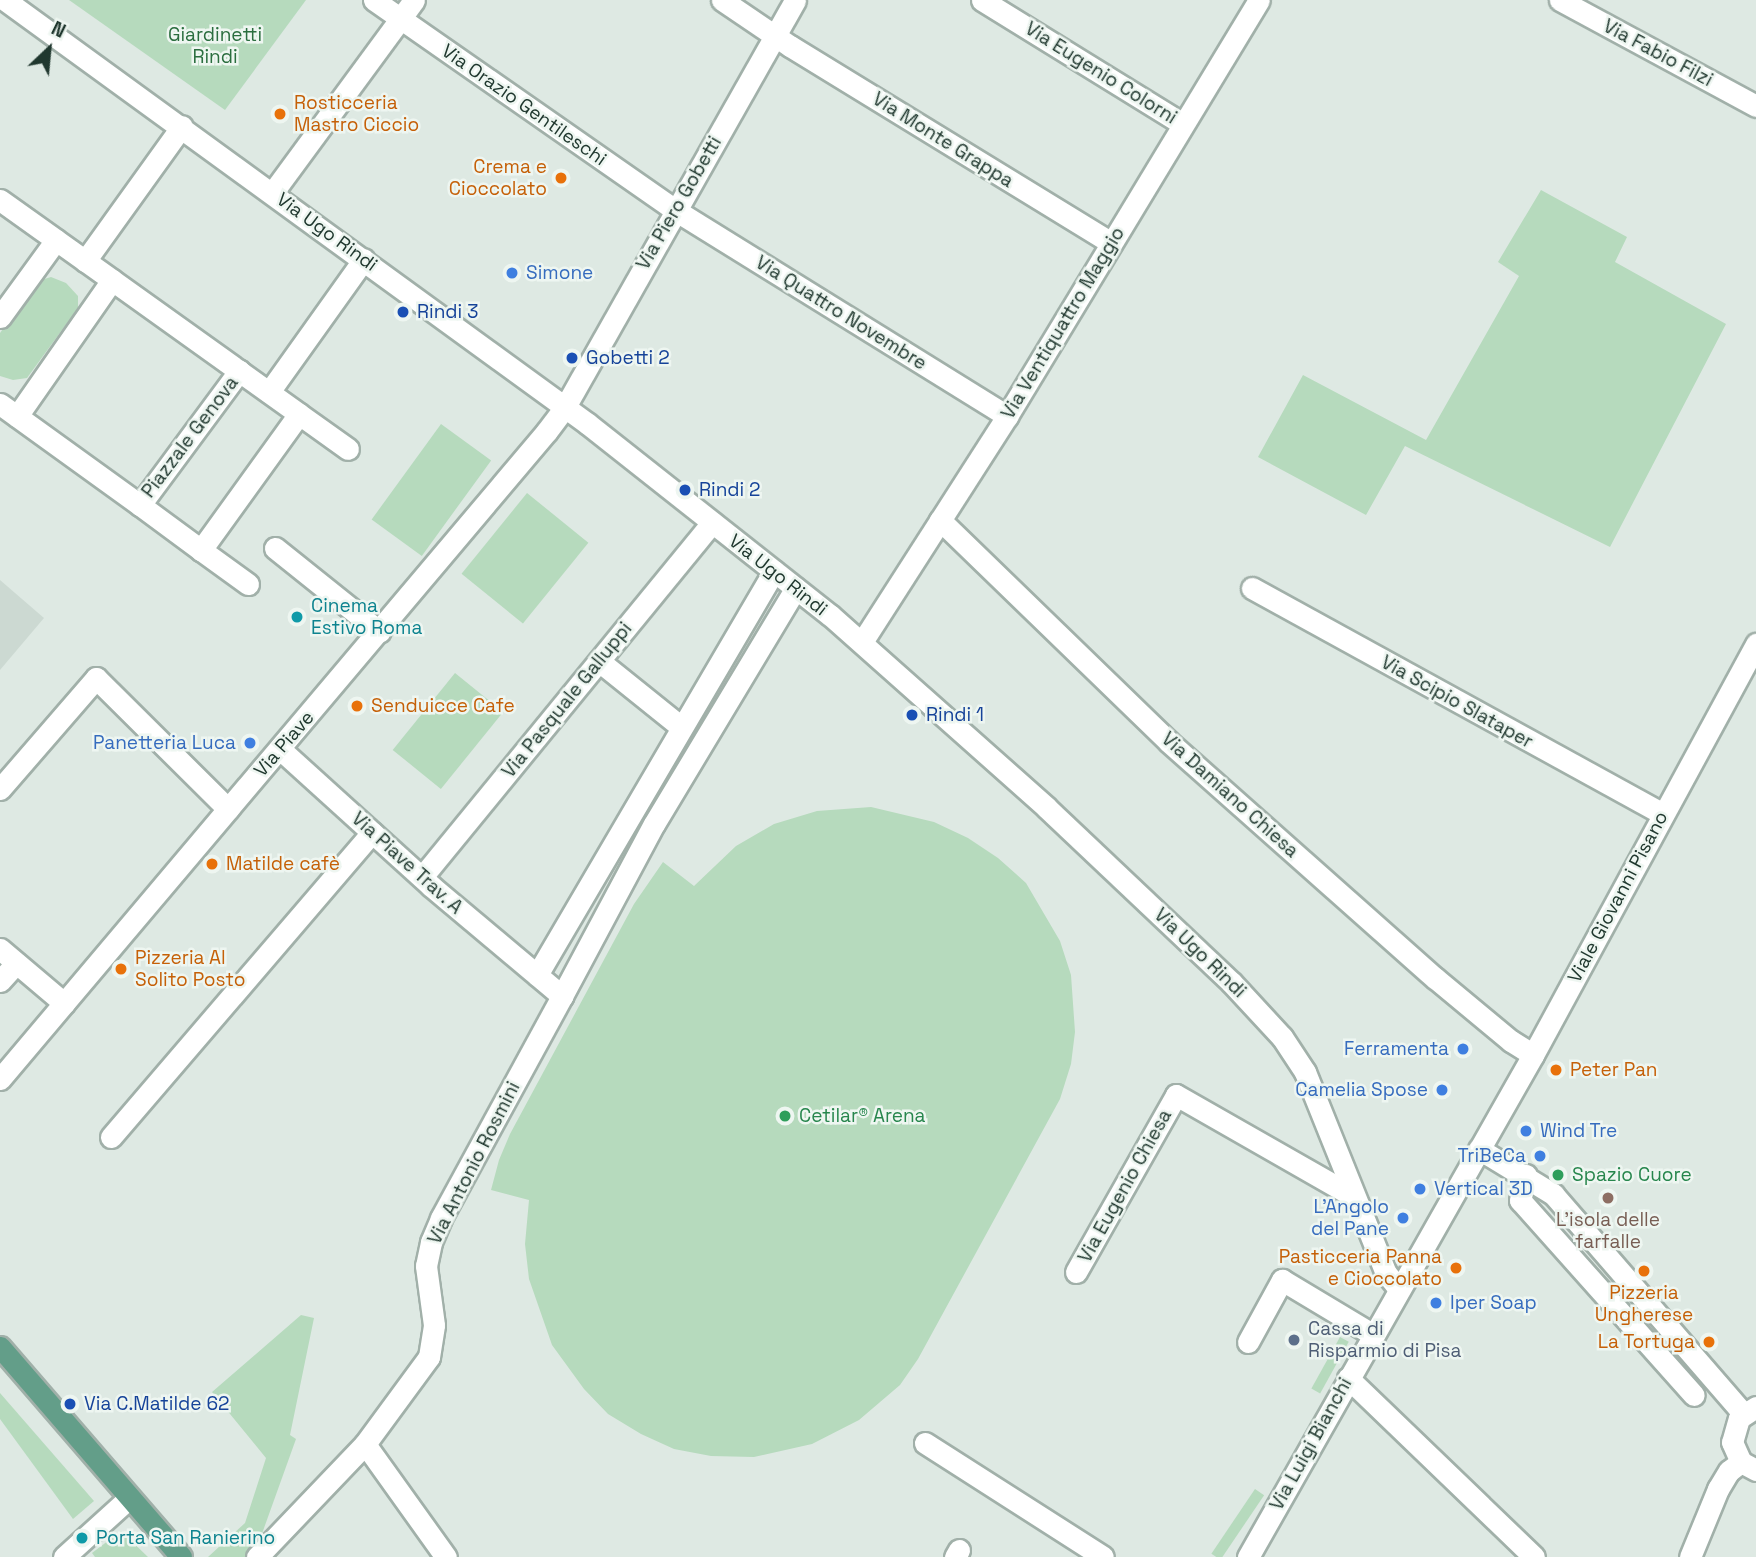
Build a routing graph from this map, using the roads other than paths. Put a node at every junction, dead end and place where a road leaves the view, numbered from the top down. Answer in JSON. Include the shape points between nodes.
{"nodes":[{"id":1,"x":6,"y":0,"type":"edge"},
{"id":2,"x":374,"y":0,"type":"edge"},
{"id":3,"x":414,"y":0,"type":"edge"},
{"id":4,"x":722,"y":0,"type":"edge"},
{"id":5,"x":794,"y":0,"type":"edge"},
{"id":6,"x":982,"y":0,"type":"edge"},
{"id":7,"x":1259,"y":0,"type":"edge"},
{"id":8,"x":1560,"y":0,"type":"edge"},
{"id":9,"x":0,"y":10,"type":"edge"},
{"id":10,"x":401,"y":19,"type":"junction"},
{"id":11,"x":775,"y":36,"type":"junction"},
{"id":12,"x":1756,"y":106,"type":"edge"},
{"id":13,"x":1183,"y":124,"type":"junction"},
{"id":14,"x":182,"y":126,"type":"junction"},
{"id":15,"x":273,"y":192,"type":"junction"},
{"id":16,"x":0,"y":200,"type":"edge"},
{"id":17,"x":675,"y":210,"type":"junction"},
{"id":18,"x":56,"y":240,"type":"junction"},
{"id":19,"x":1111,"y":243,"type":"junction"},
{"id":20,"x":364,"y":259,"type":"junction"},
{"id":21,"x":85,"y":261,"type":"junction"},
{"id":22,"x":112,"y":280,"type":"junction"},
{"id":23,"x":0,"y":317,"type":"edge"},
{"id":24,"x":239,"y":371,"type":"junction"},
{"id":25,"x":269,"y":392,"type":"junction"},
{"id":26,"x":565,"y":407,"type":"junction"},
{"id":27,"x":8,"y":410,"type":"edge"},
{"id":28,"x":299,"y":414,"type":"junction"},
{"id":29,"x":1007,"y":416,"type":"junction"},
{"id":30,"x":348,"y":449,"type":"dead end"},
{"id":31,"x":140,"y":505,"type":"junction"},
{"id":32,"x":940,"y":520,"type":"junction"},
{"id":33,"x":712,"y":523,"type":"junction"},
{"id":34,"x":275,"y":548,"type":"dead end"},
{"id":35,"x":201,"y":550,"type":"junction"},
{"id":36,"x":774,"y":571,"type":"junction"},
{"id":37,"x":248,"y":584,"type":"dead end"},
{"id":38,"x":796,"y":589,"type":"junction"},
{"id":39,"x":1252,"y":589,"type":"dead end"},
{"id":40,"x":380,"y":632,"type":"junction"},
{"id":41,"x":862,"y":642,"type":"junction"},
{"id":42,"x":1756,"y":644,"type":"edge"},
{"id":43,"x":599,"y":661,"type":"junction"},
{"id":44,"x":681,"y":727,"type":"junction"},
{"id":45,"x":280,"y":749,"type":"junction"},
{"id":46,"x":0,"y":789,"type":"edge"},
{"id":47,"x":228,"y":809,"type":"junction"},
{"id":48,"x":1663,"y":814,"type":"junction"},
{"id":49,"x":372,"y":833,"type":"junction"},
{"id":50,"x":422,"y":877,"type":"junction"},
{"id":51,"x":8,"y":956,"type":"edge"},
{"id":52,"x":537,"y":975,"type":"junction"},
{"id":53,"x":0,"y":981,"type":"edge"},
{"id":54,"x":562,"y":996,"type":"junction"},
{"id":55,"x":64,"y":1003,"type":"junction"},
{"id":56,"x":1533,"y":1055,"type":"junction"},
{"id":57,"x":0,"y":1079,"type":"edge"},
{"id":58,"x":111,"y":1137,"type":"dead end"},
{"id":59,"x":1479,"y":1149,"type":"junction"},
{"id":60,"x":1525,"y":1175,"type":"junction"},
{"id":61,"x":1353,"y":1196,"type":"junction"},
{"id":62,"x":1076,"y":1272,"type":"dead end"},
{"id":63,"x":1399,"y":1289,"type":"junction"},
{"id":64,"x":1659,"y":1313,"type":"junction"},
{"id":65,"x":1636,"y":1333,"type":"junction"},
{"id":66,"x":1372,"y":1334,"type":"junction"},
{"id":67,"x":1248,"y":1342,"type":"dead end"},
{"id":68,"x":0,"y":1347,"type":"edge"},
{"id":69,"x":1348,"y":1378,"type":"junction"},
{"id":70,"x":1694,"y":1395,"type":"dead end"},
{"id":71,"x":1750,"y":1410,"type":"edge"},
{"id":72,"x":925,"y":1443,"type":"dead end"},
{"id":73,"x":366,"y":1444,"type":"junction"},
{"id":74,"x":1749,"y":1466,"type":"edge"},
{"id":75,"x":128,"y":1499,"type":"junction"},
{"id":76,"x":64,"y":1557,"type":"edge"},
{"id":77,"x":181,"y":1557,"type":"edge"},
{"id":78,"x":257,"y":1557,"type":"edge"},
{"id":79,"x":446,"y":1557,"type":"edge"},
{"id":80,"x":1104,"y":1557,"type":"edge"},
{"id":81,"x":1248,"y":1557,"type":"edge"},
{"id":82,"x":1535,"y":1557,"type":"edge"},
{"id":83,"x":1690,"y":1557,"type":"edge"}],
"edges":[{"from":1,"to":9,"type":"street"},
{"from":1,"to":14,"type":"street","name":"Via Ugo Rindi"},
{"from":2,"to":10,"type":"street","name":"Via Orazio Gentileschi"},
{"from":3,"to":10,"type":"street"},
{"from":4,"to":11,"type":"street","name":"Via Monte Grappa"},
{"from":5,"to":11,"type":"street","name":"Via Piero Gobetti"},
{"from":6,"to":13,"type":"street","name":"Via Eugenio Colorni"},
{"from":7,"to":13,"type":"street","name":"Via Ventiquattro Maggio"},
{"from":8,"to":12,"type":"street","name":"Via Fabio Filzi"},
{"from":10,"to":15,"type":"street"},
{"from":10,"to":17,"type":"street","name":"Via Orazio Gentileschi"},
{"from":11,"to":17,"type":"street","name":"Via Piero Gobetti"},
{"from":11,"to":19,"type":"street","name":"Via Monte Grappa"},
{"from":13,"to":19,"type":"street","name":"Via Ventiquattro Maggio"},
{"from":14,"to":15,"type":"street","name":"Via Ugo Rindi"},
{"from":14,"to":21,"type":"street"},
{"from":15,"to":20,"type":"street","name":"Via Ugo Rindi"},
{"from":16,"to":18,"type":"street"},
{"from":17,"to":26,"type":"street","name":"Via Piero Gobetti"},
{"from":17,"to":29,"type":"street","name":"Via Quattro Novembre"},
{"from":18,"to":21,"type":"street"},
{"from":18,"to":23,"type":"street"},
{"from":19,"to":29,"type":"street","name":"Via Ventiquattro Maggio"},
{"from":20,"to":25,"type":"street","name":"Piazzale Genova"},
{"from":20,"to":26,"type":"street","name":"Via Ugo Rindi"},
{"from":21,"to":22,"type":"street"},
{"from":22,"to":24,"type":"street"},
{"from":22,"to":27,"type":"street"},
{"from":24,"to":25,"type":"street","name":"Piazzale Genova"},
{"from":24,"to":31,"type":"street","name":"Piazzale Genova"},
{"from":25,"to":28,"type":"street","name":"Piazzale Genova"},
{"from":26,"to":33,"type":"street","name":"Via Ugo Rindi"},
{"from":26,"to":40,"type":"street","name":"Via Piave"},
{"from":27,"to":31,"type":"street"},
{"from":28,"to":30,"type":"street","name":"Piazzale Genova"},
{"from":28,"to":35,"type":"street"},
{"from":29,"to":32,"type":"street","name":"Via Ventiquattro Maggio"},
{"from":31,"to":35,"type":"street","name":"Piazzale Genova"},
{"from":32,"to":41,"type":"street","name":"Via Ventiquattro Maggio"},
{"from":32,"to":56,"type":"street","name":"Via Damiano Chiesa","via":[[1169,742],[1435,978]]},
{"from":33,"to":36,"type":"street","name":"Via Ugo Rindi"},
{"from":33,"to":43,"type":"street","name":"Via Pasquale Galluppi"},
{"from":34,"to":40,"type":"street"},
{"from":35,"to":37,"type":"street","name":"Piazzale Genova"},
{"from":36,"to":38,"type":"street","name":"Via Ugo Rindi"},
{"from":36,"to":44,"type":"street"},
{"from":38,"to":41,"type":"street","name":"Via Ugo Rindi"},
{"from":38,"to":54,"type":"street","name":"Via Antonio Rosmini","via":[[654,824]]},
{"from":39,"to":48,"type":"street","name":"Via Scipio Slataper"},
{"from":40,"to":45,"type":"street","name":"Via Piave"},
{"from":41,"to":61,"type":"street","name":"Via Ugo Rindi","via":[[1047,808],[1261,1012],[1305,1072]]},
{"from":42,"to":48,"type":"street","name":"Viale Giovanni Pisano"},
{"from":43,"to":44,"type":"street"},
{"from":43,"to":50,"type":"street","name":"Via Pasquale Galluppi"},
{"from":44,"to":52,"type":"street"},
{"from":45,"to":47,"type":"street","name":"Via Piave"},
{"from":45,"to":49,"type":"street","name":"Via Piave Trav. A"},
{"from":46,"to":47,"type":"street","via":[[96,678]]},
{"from":47,"to":55,"type":"street","name":"Via Piave"},
{"from":48,"to":56,"type":"street","name":"Viale Giovanni Pisano"},
{"from":49,"to":50,"type":"street","name":"Via Piave Trav. A"},
{"from":49,"to":58,"type":"street"},
{"from":50,"to":52,"type":"street","name":"Via Piave Trav. A"},
{"from":51,"to":53,"type":"street"},
{"from":51,"to":55,"type":"street"},
{"from":52,"to":54,"type":"street"},
{"from":54,"to":73,"type":"street","name":"Via Antonio Rosmini","via":[[431,1242],[426,1266],[434,1325],[429,1357]]},
{"from":55,"to":57,"type":"street","name":"Via Piave"},
{"from":56,"to":59,"type":"street","name":"Viale Giovanni Pisano"},
{"from":59,"to":60,"type":"street"},
{"from":59,"to":63,"type":"street","name":"Via Luigi Bianchi"},
{"from":60,"to":64,"type":"street","via":[[1553,1194]]},
{"from":60,"to":65,"type":"street","via":[[1520,1200]]},
{"from":61,"to":62,"type":"street","name":"Via Eugenio Chiesa","via":[[1176,1095]]},
{"from":61,"to":63,"type":"street","name":"Via Ugo Rindi","via":[[1386,1273]]},
{"from":63,"to":66,"type":"street","name":"Via Luigi Bianchi"},
{"from":64,"to":65,"type":"street"},
{"from":64,"to":71,"type":"street"},
{"from":65,"to":70,"type":"street"},
{"from":66,"to":67,"type":"street","via":[[1282,1280]]},
{"from":66,"to":69,"type":"street","name":"Via Luigi Bianchi"},
{"from":68,"to":75,"type":"main road"},
{"from":69,"to":81,"type":"street","name":"Via Luigi Bianchi"},
{"from":69,"to":82,"type":"street"},
{"from":71,"to":74,"type":"street","via":[[1735,1424],[1732,1442]]},
{"from":72,"to":80,"type":"street"},
{"from":73,"to":78,"type":"street","name":"Via Antonio Rosmini"},
{"from":73,"to":79,"type":"street"},
{"from":74,"to":83,"type":"street","via":[[1729,1471]]},
{"from":75,"to":76,"type":"street"},
{"from":75,"to":77,"type":"main road"}]}
